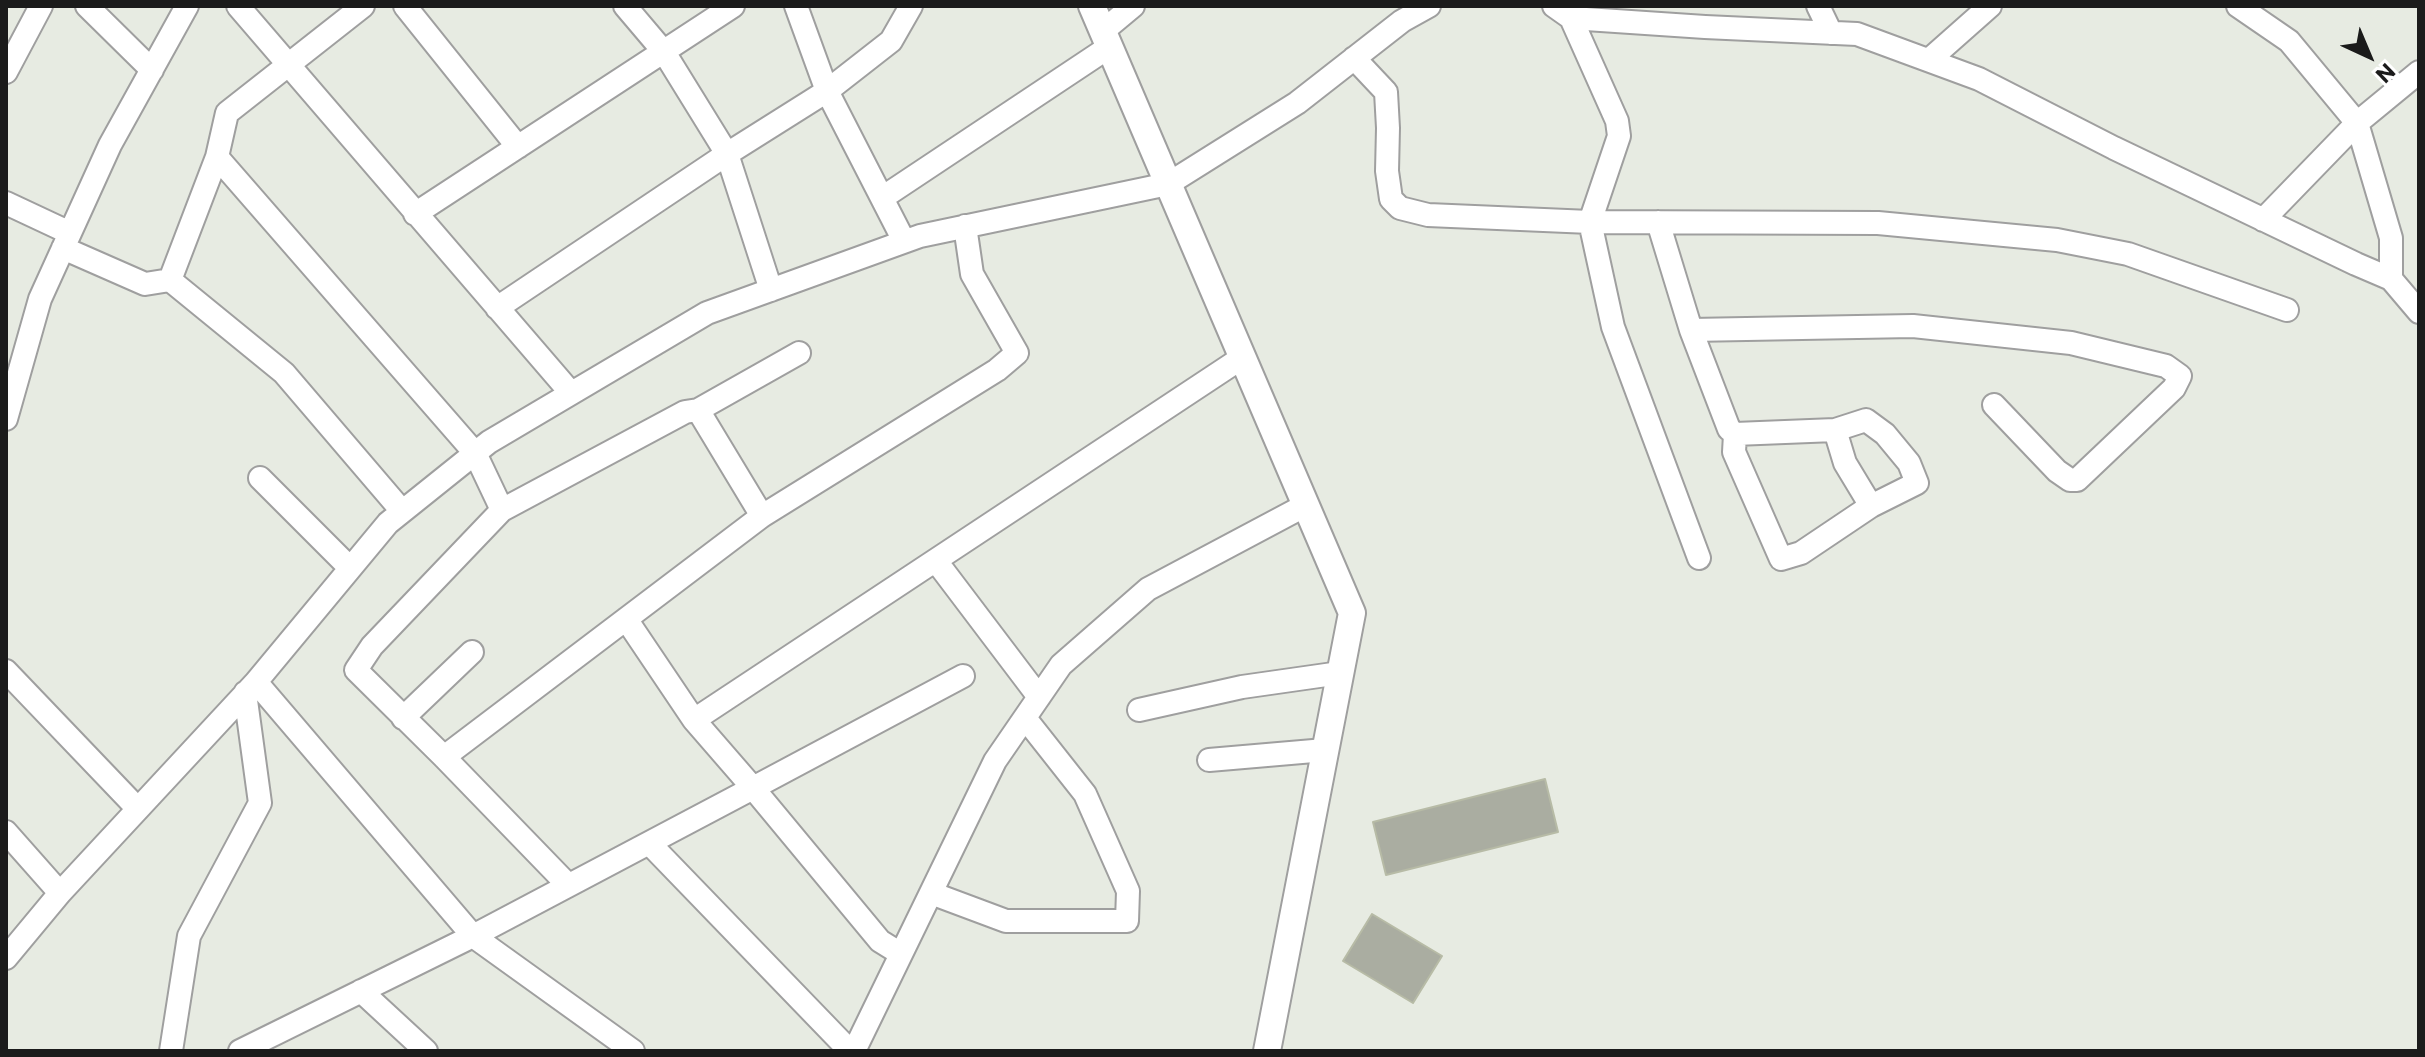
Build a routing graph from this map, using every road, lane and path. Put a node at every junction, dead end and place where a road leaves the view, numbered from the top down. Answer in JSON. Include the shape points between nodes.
{"nodes":[{"id":1,"x":41,"y":6,"type":"edge"},
{"id":2,"x":87,"y":6,"type":"edge"},
{"id":3,"x":187,"y":6,"type":"edge"},
{"id":4,"x":238,"y":6,"type":"edge"},
{"id":5,"x":363,"y":6,"type":"edge"},
{"id":6,"x":405,"y":6,"type":"edge"},
{"id":7,"x":625,"y":6,"type":"edge"},
{"id":8,"x":733,"y":6,"type":"edge"},
{"id":9,"x":796,"y":6,"type":"edge"},
{"id":10,"x":911,"y":6,"type":"edge"},
{"id":11,"x":1092,"y":6,"type":"edge"},
{"id":12,"x":1133,"y":6,"type":"edge"},
{"id":13,"x":1429,"y":6,"type":"edge"},
{"id":14,"x":1818,"y":6,"type":"edge"},
{"id":15,"x":1990,"y":6,"type":"edge"},
{"id":16,"x":2238,"y":6,"type":"edge"},
{"id":17,"x":1563,"y":12,"type":"edge"},
{"id":18,"x":1661,"y":15,"type":"edge"},
{"id":19,"x":1831,"y":33,"type":"junction"},
{"id":20,"x":1106,"y":39,"type":"junction"},
{"id":21,"x":664,"y":52,"type":"junction"},
{"id":22,"x":1354,"y":58,"type":"junction"},
{"id":23,"x":1929,"y":60,"type":"junction"},
{"id":24,"x":288,"y":65,"type":"junction"},
{"id":25,"x":7,"y":67,"type":"edge"},
{"id":26,"x":152,"y":70,"type":"junction"},
{"id":27,"x":2419,"y":72,"type":"edge"},
{"id":28,"x":827,"y":91,"type":"junction"},
{"id":29,"x":2357,"y":123,"type":"junction"},
{"id":30,"x":518,"y":147,"type":"junction"},
{"id":31,"x":727,"y":154,"type":"junction"},
{"id":32,"x":217,"y":157,"type":"junction"},
{"id":33,"x":1168,"y":184,"type":"junction"},
{"id":34,"x":882,"y":198,"type":"junction"},
{"id":35,"x":6,"y":203,"type":"edge"},
{"id":36,"x":415,"y":214,"type":"junction"},
{"id":37,"x":2263,"y":220,"type":"junction"},
{"id":38,"x":1590,"y":222,"type":"junction"},
{"id":39,"x":1658,"y":222,"type":"junction"},
{"id":40,"x":965,"y":226,"type":"junction"},
{"id":41,"x":67,"y":240,"type":"junction"},
{"id":42,"x":904,"y":241,"type":"junction"},
{"id":43,"x":2391,"y":279,"type":"junction"},
{"id":44,"x":170,"y":280,"type":"junction"},
{"id":45,"x":771,"y":290,"type":"junction"},
{"id":46,"x":497,"y":308,"type":"junction"},
{"id":47,"x":2287,"y":310,"type":"dead end"},
{"id":48,"x":2419,"y":312,"type":"edge"},
{"id":49,"x":1691,"y":330,"type":"junction"},
{"id":50,"x":799,"y":353,"type":"dead end"},
{"id":51,"x":1243,"y":357,"type":"junction"},
{"id":52,"x":571,"y":393,"type":"junction"},
{"id":53,"x":1994,"y":405,"type":"dead end"},
{"id":54,"x":698,"y":410,"type":"junction"},
{"id":55,"x":6,"y":419,"type":"edge"},
{"id":56,"x":1835,"y":430,"type":"junction"},
{"id":57,"x":1735,"y":434,"type":"junction"},
{"id":58,"x":475,"y":453,"type":"junction"},
{"id":59,"x":260,"y":478,"type":"dead end"},
{"id":60,"x":1306,"y":505,"type":"junction"},
{"id":61,"x":1871,"y":506,"type":"junction"},
{"id":62,"x":502,"y":510,"type":"junction"},
{"id":63,"x":402,"y":511,"type":"junction"},
{"id":64,"x":762,"y":516,"type":"junction"},
{"id":65,"x":1699,"y":558,"type":"dead end"},
{"id":66,"x":936,"y":561,"type":"junction"},
{"id":67,"x":350,"y":568,"type":"junction"},
{"id":68,"x":626,"y":619,"type":"junction"},
{"id":69,"x":472,"y":652,"type":"dead end"},
{"id":70,"x":6,"y":671,"type":"edge"},
{"id":71,"x":1340,"y":673,"type":"junction"},
{"id":72,"x":963,"y":676,"type":"dead end"},
{"id":73,"x":250,"y":688,"type":"junction"},
{"id":74,"x":1039,"y":697,"type":"junction"},
{"id":75,"x":1139,"y":710,"type":"dead end"},
{"id":76,"x":403,"y":718,"type":"junction"},
{"id":77,"x":1025,"y":718,"type":"junction"},
{"id":78,"x":694,"y":720,"type":"junction"},
{"id":79,"x":1325,"y":750,"type":"junction"},
{"id":80,"x":444,"y":757,"type":"junction"},
{"id":81,"x":1209,"y":760,"type":"dead end"},
{"id":82,"x":753,"y":788,"type":"junction"},
{"id":83,"x":138,"y":809,"type":"junction"},
{"id":84,"x":6,"y":832,"type":"edge"},
{"id":85,"x":649,"y":843,"type":"junction"},
{"id":86,"x":568,"y":885,"type":"junction"},
{"id":87,"x":60,"y":893,"type":"junction"},
{"id":88,"x":931,"y":893,"type":"junction"},
{"id":89,"x":473,"y":936,"type":"junction"},
{"id":90,"x":901,"y":954,"type":"junction"},
{"id":91,"x":6,"y":958,"type":"edge"},
{"id":92,"x":361,"y":991,"type":"junction"},
{"id":93,"x":251,"y":1049,"type":"edge"},
{"id":94,"x":171,"y":1051,"type":"edge"},
{"id":95,"x":426,"y":1051,"type":"edge"},
{"id":96,"x":633,"y":1051,"type":"edge"},
{"id":97,"x":852,"y":1051,"type":"edge"},
{"id":98,"x":1267,"y":1051,"type":"edge"}],
"edges":[{"from":1,"to":25,"type":"street"},
{"from":2,"to":26,"type":"street"},
{"from":3,"to":26,"type":"street"},
{"from":4,"to":24,"type":"street"},
{"from":5,"to":24,"type":"street"},
{"from":6,"to":30,"type":"street"},
{"from":7,"to":21,"type":"street"},
{"from":8,"to":21,"type":"street"},
{"from":9,"to":28,"type":"street"},
{"from":10,"to":28,"type":"street","via":[[891,41]]},
{"from":11,"to":20,"type":"street"},
{"from":12,"to":20,"type":"street"},
{"from":13,"to":22,"type":"street"},
{"from":14,"to":19,"type":"street"},
{"from":15,"to":23,"type":"street"},
{"from":16,"to":29,"type":"street","via":[[2289,41]]},
{"from":17,"to":18,"type":"street"},
{"from":17,"to":38,"type":"street","via":[[1617,121],[1619,136]]},
{"from":18,"to":19,"type":"street"},
{"from":19,"to":23,"type":"street","via":[[1857,34]]},
{"from":20,"to":33,"type":"street"},
{"from":20,"to":34,"type":"street"},
{"from":21,"to":30,"type":"street"},
{"from":21,"to":31,"type":"street"},
{"from":22,"to":33,"type":"street","via":[[1297,103]]},
{"from":22,"to":38,"type":"street","via":[[1386,92],[1387,171],[1391,199],[1400,208],[1428,215]]},
{"from":23,"to":37,"type":"street","via":[[1979,79]]},
{"from":24,"to":32,"type":"street","via":[[227,113]]},
{"from":24,"to":36,"type":"street"},
{"from":26,"to":41,"type":"street","via":[[110,145]]},
{"from":27,"to":29,"type":"street"},
{"from":28,"to":31,"type":"street"},
{"from":28,"to":34,"type":"street"},
{"from":29,"to":37,"type":"street"},
{"from":29,"to":43,"type":"street","via":[[2391,238]]},
{"from":30,"to":36,"type":"street"},
{"from":31,"to":45,"type":"street"},
{"from":31,"to":46,"type":"street"},
{"from":32,"to":44,"type":"street"},
{"from":32,"to":58,"type":"street"},
{"from":33,"to":40,"type":"street"},
{"from":33,"to":51,"type":"street"},
{"from":34,"to":42,"type":"street"},
{"from":35,"to":41,"type":"street"},
{"from":36,"to":46,"type":"street"},
{"from":37,"to":43,"type":"street"},
{"from":38,"to":39,"type":"street"},
{"from":38,"to":65,"type":"street","via":[[1613,327]]},
{"from":39,"to":47,"type":"street","via":[[1878,223],[2057,240],[2128,254]]},
{"from":39,"to":49,"type":"street"},
{"from":40,"to":42,"type":"street"},
{"from":40,"to":64,"type":"street","via":[[972,274],[1017,353]]},
{"from":41,"to":44,"type":"street","via":[[145,284]]},
{"from":41,"to":55,"type":"street","via":[[40,299]]},
{"from":42,"to":45,"type":"street"},
{"from":43,"to":48,"type":"street"},
{"from":44,"to":63,"type":"street","via":[[284,373]]},
{"from":45,"to":52,"type":"street","via":[[707,313]]},
{"from":46,"to":52,"type":"street"},
{"from":49,"to":53,"type":"street","via":[[1913,326],[2071,343],[2166,366],[2180,376],[2174,388],[2077,480],[2057,471]]},
{"from":49,"to":57,"type":"street"},
{"from":50,"to":54,"type":"street"},
{"from":51,"to":60,"type":"street"},
{"from":51,"to":66,"type":"street"},
{"from":52,"to":58,"type":"street"},
{"from":54,"to":62,"type":"street","via":[[685,412]]},
{"from":54,"to":64,"type":"street"},
{"from":56,"to":57,"type":"street"},
{"from":56,"to":61,"type":"street","via":[[1845,463]]},
{"from":56,"to":61,"type":"street","via":[[1866,420],[1909,463],[1917,483]]},
{"from":57,"to":61,"type":"street","via":[[1734,452],[1781,559],[1801,553]]},
{"from":58,"to":62,"type":"street"},
{"from":58,"to":63,"type":"street"},
{"from":59,"to":67,"type":"street"},
{"from":60,"to":71,"type":"street","via":[[1352,613]]},
{"from":60,"to":74,"type":"street","via":[[1148,589],[1061,665]]},
{"from":62,"to":76,"type":"street","via":[[372,646],[356,670]]},
{"from":63,"to":67,"type":"street"},
{"from":64,"to":68,"type":"street"},
{"from":66,"to":74,"type":"street"},
{"from":66,"to":78,"type":"street"},
{"from":67,"to":73,"type":"street"},
{"from":68,"to":78,"type":"street"},
{"from":68,"to":80,"type":"street"},
{"from":69,"to":76,"type":"street"},
{"from":70,"to":83,"type":"street"},
{"from":71,"to":75,"type":"street"},
{"from":71,"to":79,"type":"street"},
{"from":72,"to":82,"type":"street"},
{"from":73,"to":83,"type":"street"},
{"from":73,"to":89,"type":"street"},
{"from":73,"to":94,"type":"street","via":[[260,803],[189,936]]},
{"from":74,"to":77,"type":"street"},
{"from":76,"to":80,"type":"street"},
{"from":77,"to":88,"type":"street","via":[[995,761]]},
{"from":77,"to":88,"type":"street","via":[[1085,794],[1128,891],[1127,921],[1006,921]]},
{"from":78,"to":82,"type":"street"},
{"from":79,"to":81,"type":"street"},
{"from":79,"to":98,"type":"street"},
{"from":80,"to":86,"type":"street"},
{"from":82,"to":85,"type":"street"},
{"from":82,"to":90,"type":"street","via":[[880,941]]},
{"from":83,"to":87,"type":"street"},
{"from":84,"to":87,"type":"street"},
{"from":85,"to":86,"type":"street"},
{"from":85,"to":97,"type":"street"},
{"from":86,"to":89,"type":"street"},
{"from":87,"to":91,"type":"street"},
{"from":88,"to":90,"type":"street"},
{"from":89,"to":92,"type":"street"},
{"from":89,"to":96,"type":"street"},
{"from":90,"to":97,"type":"street"},
{"from":92,"to":93,"type":"street"},
{"from":92,"to":95,"type":"street"}]}
